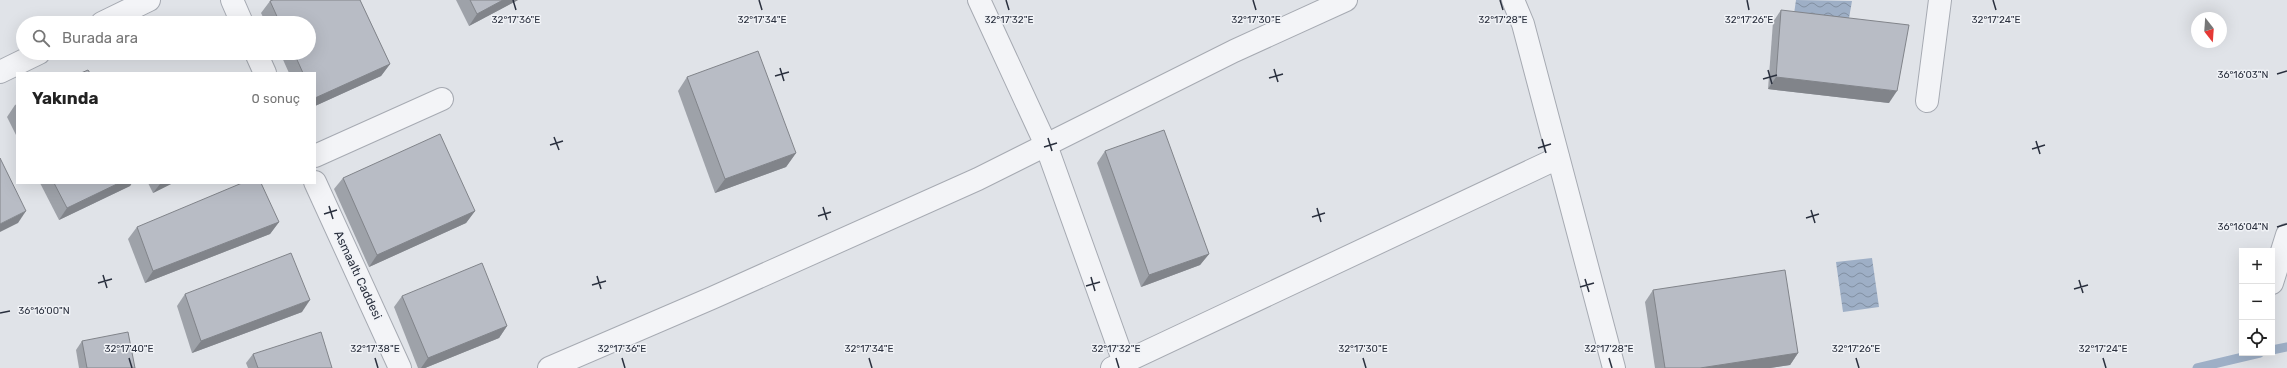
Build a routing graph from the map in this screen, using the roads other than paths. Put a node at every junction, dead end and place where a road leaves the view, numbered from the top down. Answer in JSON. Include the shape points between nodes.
{"nodes":[{"id":1,"x":149,"y":0,"type":"edge"},
{"id":2,"x":232,"y":0,"type":"edge"},
{"id":3,"x":979,"y":0,"type":"edge"},
{"id":4,"x":1346,"y":0,"type":"edge"},
{"id":5,"x":1512,"y":0,"type":"edge"},
{"id":6,"x":1940,"y":0,"type":"edge"},
{"id":7,"x":116,"y":16,"type":"edge"},
{"id":8,"x":239,"y":16,"type":"edge"},
{"id":9,"x":25,"y":60,"type":"edge"},
{"id":10,"x":259,"y":60,"type":"edge"},
{"id":11,"x":0,"y":72,"type":"edge"},
{"id":12,"x":265,"y":72,"type":"edge"},
{"id":13,"x":442,"y":99,"type":"dead end"},
{"id":14,"x":1927,"y":102,"type":"dead end"},
{"id":15,"x":1046,"y":145,"type":"junction"},
{"id":16,"x":316,"y":156,"type":"edge"},
{"id":17,"x":1558,"y":158,"type":"junction"},
{"id":18,"x":316,"y":184,"type":"edge"},
{"id":19,"x":2287,"y":235,"type":"edge"},
{"id":20,"x":2275,"y":273,"type":"edge"},
{"id":21,"x":1121,"y":366,"type":"edge"},
{"id":22,"x":400,"y":368,"type":"edge"},
{"id":23,"x":549,"y":368,"type":"edge"},
{"id":24,"x":1614,"y":368,"type":"edge"}],
"edges":[{"from":1,"to":7,"type":"street"},
{"from":2,"to":8,"type":"street"},
{"from":3,"to":15,"type":"street"},
{"from":4,"to":15,"type":"street","via":[[1234,51]]},
{"from":5,"to":17,"type":"street","via":[[1523,24]]},
{"from":6,"to":14,"type":"street"},
{"from":9,"to":11,"type":"street"},
{"from":10,"to":12,"type":"street"},
{"from":13,"to":16,"type":"street"},
{"from":15,"to":21,"type":"street"},
{"from":15,"to":23,"type":"street","via":[[964,186]]},
{"from":17,"to":21,"type":"street"},
{"from":17,"to":24,"type":"street"},
{"from":18,"to":22,"type":"street","name":"Asmaaltı Caddesi"},
{"from":19,"to":20,"type":"street"}]}
